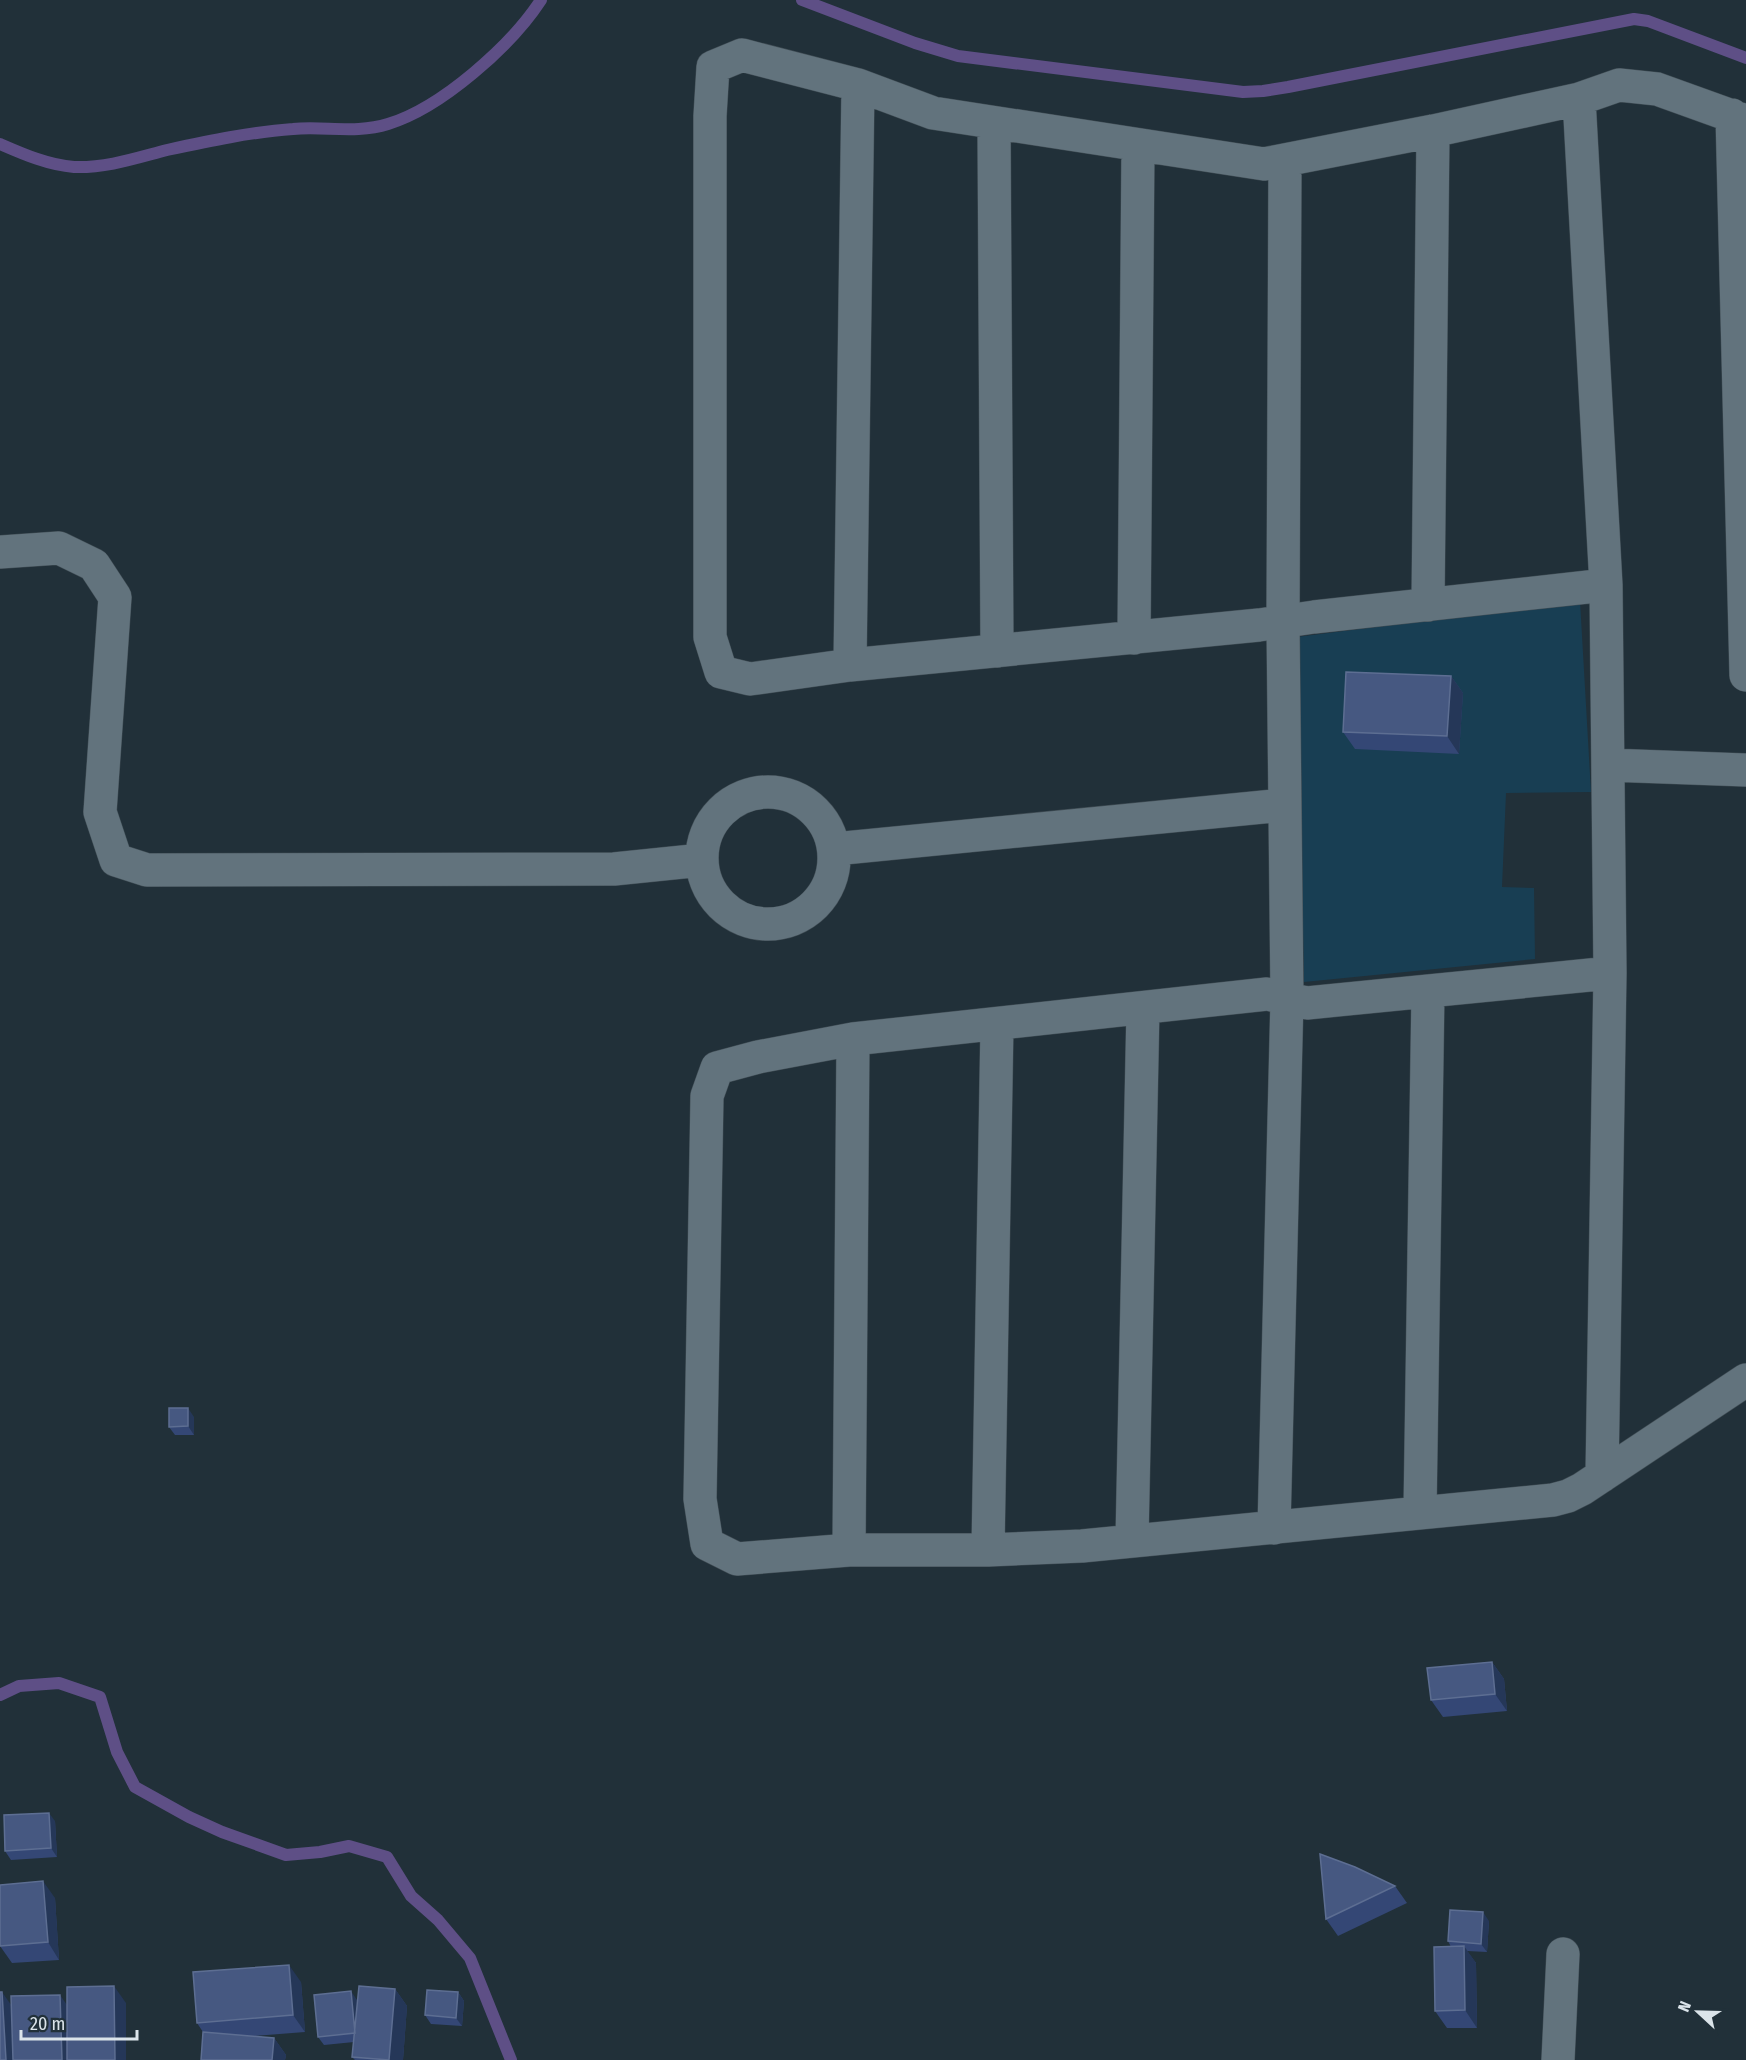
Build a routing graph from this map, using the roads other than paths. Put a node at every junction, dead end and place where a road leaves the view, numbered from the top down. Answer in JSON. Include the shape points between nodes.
{"nodes":[{"id":1,"x":858,"y":85,"type":"junction"},
{"id":2,"x":1579,"y":99,"type":"junction"},
{"id":3,"x":1739,"y":118,"type":"edge"},
{"id":4,"x":994,"y":123,"type":"junction"},
{"id":5,"x":1433,"y":130,"type":"junction"},
{"id":6,"x":1138,"y":145,"type":"junction"},
{"id":7,"x":1285,"y":160,"type":"junction"},
{"id":8,"x":0,"y":552,"type":"edge"},
{"id":9,"x":1606,"y":585,"type":"junction"},
{"id":10,"x":1428,"y":605,"type":"junction"},
{"id":11,"x":1282,"y":622,"type":"junction"},
{"id":12,"x":1134,"y":638,"type":"junction"},
{"id":13,"x":997,"y":651,"type":"junction"},
{"id":14,"x":850,"y":665,"type":"junction"},
{"id":15,"x":1746,"y":675,"type":"edge"},
{"id":16,"x":1608,"y":765,"type":"junction"},
{"id":17,"x":1746,"y":770,"type":"edge"},
{"id":18,"x":1284,"y":805,"type":"junction"},
{"id":19,"x":834,"y":849,"type":"junction"},
{"id":20,"x":702,"y":860,"type":"junction"},
{"id":21,"x":1610,"y":974,"type":"junction"},
{"id":22,"x":1428,"y":991,"type":"junction"},
{"id":23,"x":1287,"y":998,"type":"junction"},
{"id":24,"x":1143,"y":1008,"type":"junction"},
{"id":25,"x":997,"y":1024,"type":"junction"},
{"id":26,"x":854,"y":1039,"type":"junction"},
{"id":27,"x":1746,"y":1380,"type":"edge"},
{"id":28,"x":1602,"y":1476,"type":"junction"},
{"id":29,"x":1420,"y":1512,"type":"junction"},
{"id":30,"x":1274,"y":1528,"type":"junction"},
{"id":31,"x":1132,"y":1540,"type":"junction"},
{"id":32,"x":849,"y":1550,"type":"junction"},
{"id":33,"x":988,"y":1550,"type":"junction"},
{"id":34,"x":1563,"y":1954,"type":"dead end"},
{"id":35,"x":1558,"y":2060,"type":"edge"}],
"edges":[{"from":1,"to":4,"type":"street","via":[[933,113]]},
{"from":1,"to":14,"type":"street"},
{"from":1,"to":14,"type":"street","via":[[742,55],[713,67],[710,116],[710,637],[721,672],[750,679]]},
{"from":2,"to":3,"type":"street","via":[[1619,85],[1657,89]]},
{"from":2,"to":5,"type":"street"},
{"from":2,"to":9,"type":"street"},
{"from":3,"to":15,"type":"street"},
{"from":4,"to":6,"type":"street"},
{"from":4,"to":13,"type":"street"},
{"from":5,"to":7,"type":"street"},
{"from":5,"to":10,"type":"street"},
{"from":6,"to":7,"type":"street","via":[[1264,164]]},
{"from":6,"to":12,"type":"street"},
{"from":7,"to":11,"type":"street"},
{"from":8,"to":20,"type":"street","via":[[59,548],[94,565],[115,597],[100,812],[116,860],[147,870],[614,869]]},
{"from":9,"to":10,"type":"street"},
{"from":9,"to":16,"type":"street"},
{"from":10,"to":11,"type":"street"},
{"from":11,"to":12,"type":"street"},
{"from":11,"to":18,"type":"street"},
{"from":12,"to":13,"type":"street"},
{"from":13,"to":14,"type":"street"},
{"from":16,"to":17,"type":"street"},
{"from":16,"to":21,"type":"street"},
{"from":18,"to":19,"type":"street"},
{"from":18,"to":23,"type":"street"},
{"from":19,"to":20,"type":"street","via":[[830,832],[806,804],[790,795],[754,793],[722,810],[704,842]]},
{"from":19,"to":20,"type":"street","via":[[830,881],[813,908],[794,919],[773,924],[752,923],[733,914],[716,899],[706,881]]},
{"from":21,"to":22,"type":"street"},
{"from":21,"to":28,"type":"street"},
{"from":22,"to":23,"type":"street","via":[[1307,1003]]},
{"from":22,"to":29,"type":"street"},
{"from":23,"to":24,"type":"street","via":[[1267,994]]},
{"from":23,"to":30,"type":"street"},
{"from":24,"to":25,"type":"street"},
{"from":24,"to":31,"type":"street"},
{"from":25,"to":26,"type":"street"},
{"from":25,"to":33,"type":"street"},
{"from":26,"to":32,"type":"street"},
{"from":26,"to":32,"type":"street","via":[[717,1068],[707,1096],[700,1499],[707,1544],[737,1559]]},
{"from":27,"to":28,"type":"street"},
{"from":28,"to":29,"type":"street","via":[[1582,1490],[1553,1500]]},
{"from":29,"to":30,"type":"street"},
{"from":30,"to":31,"type":"street"},
{"from":31,"to":33,"type":"street"},
{"from":32,"to":33,"type":"street"},
{"from":34,"to":35,"type":"street"}]}
